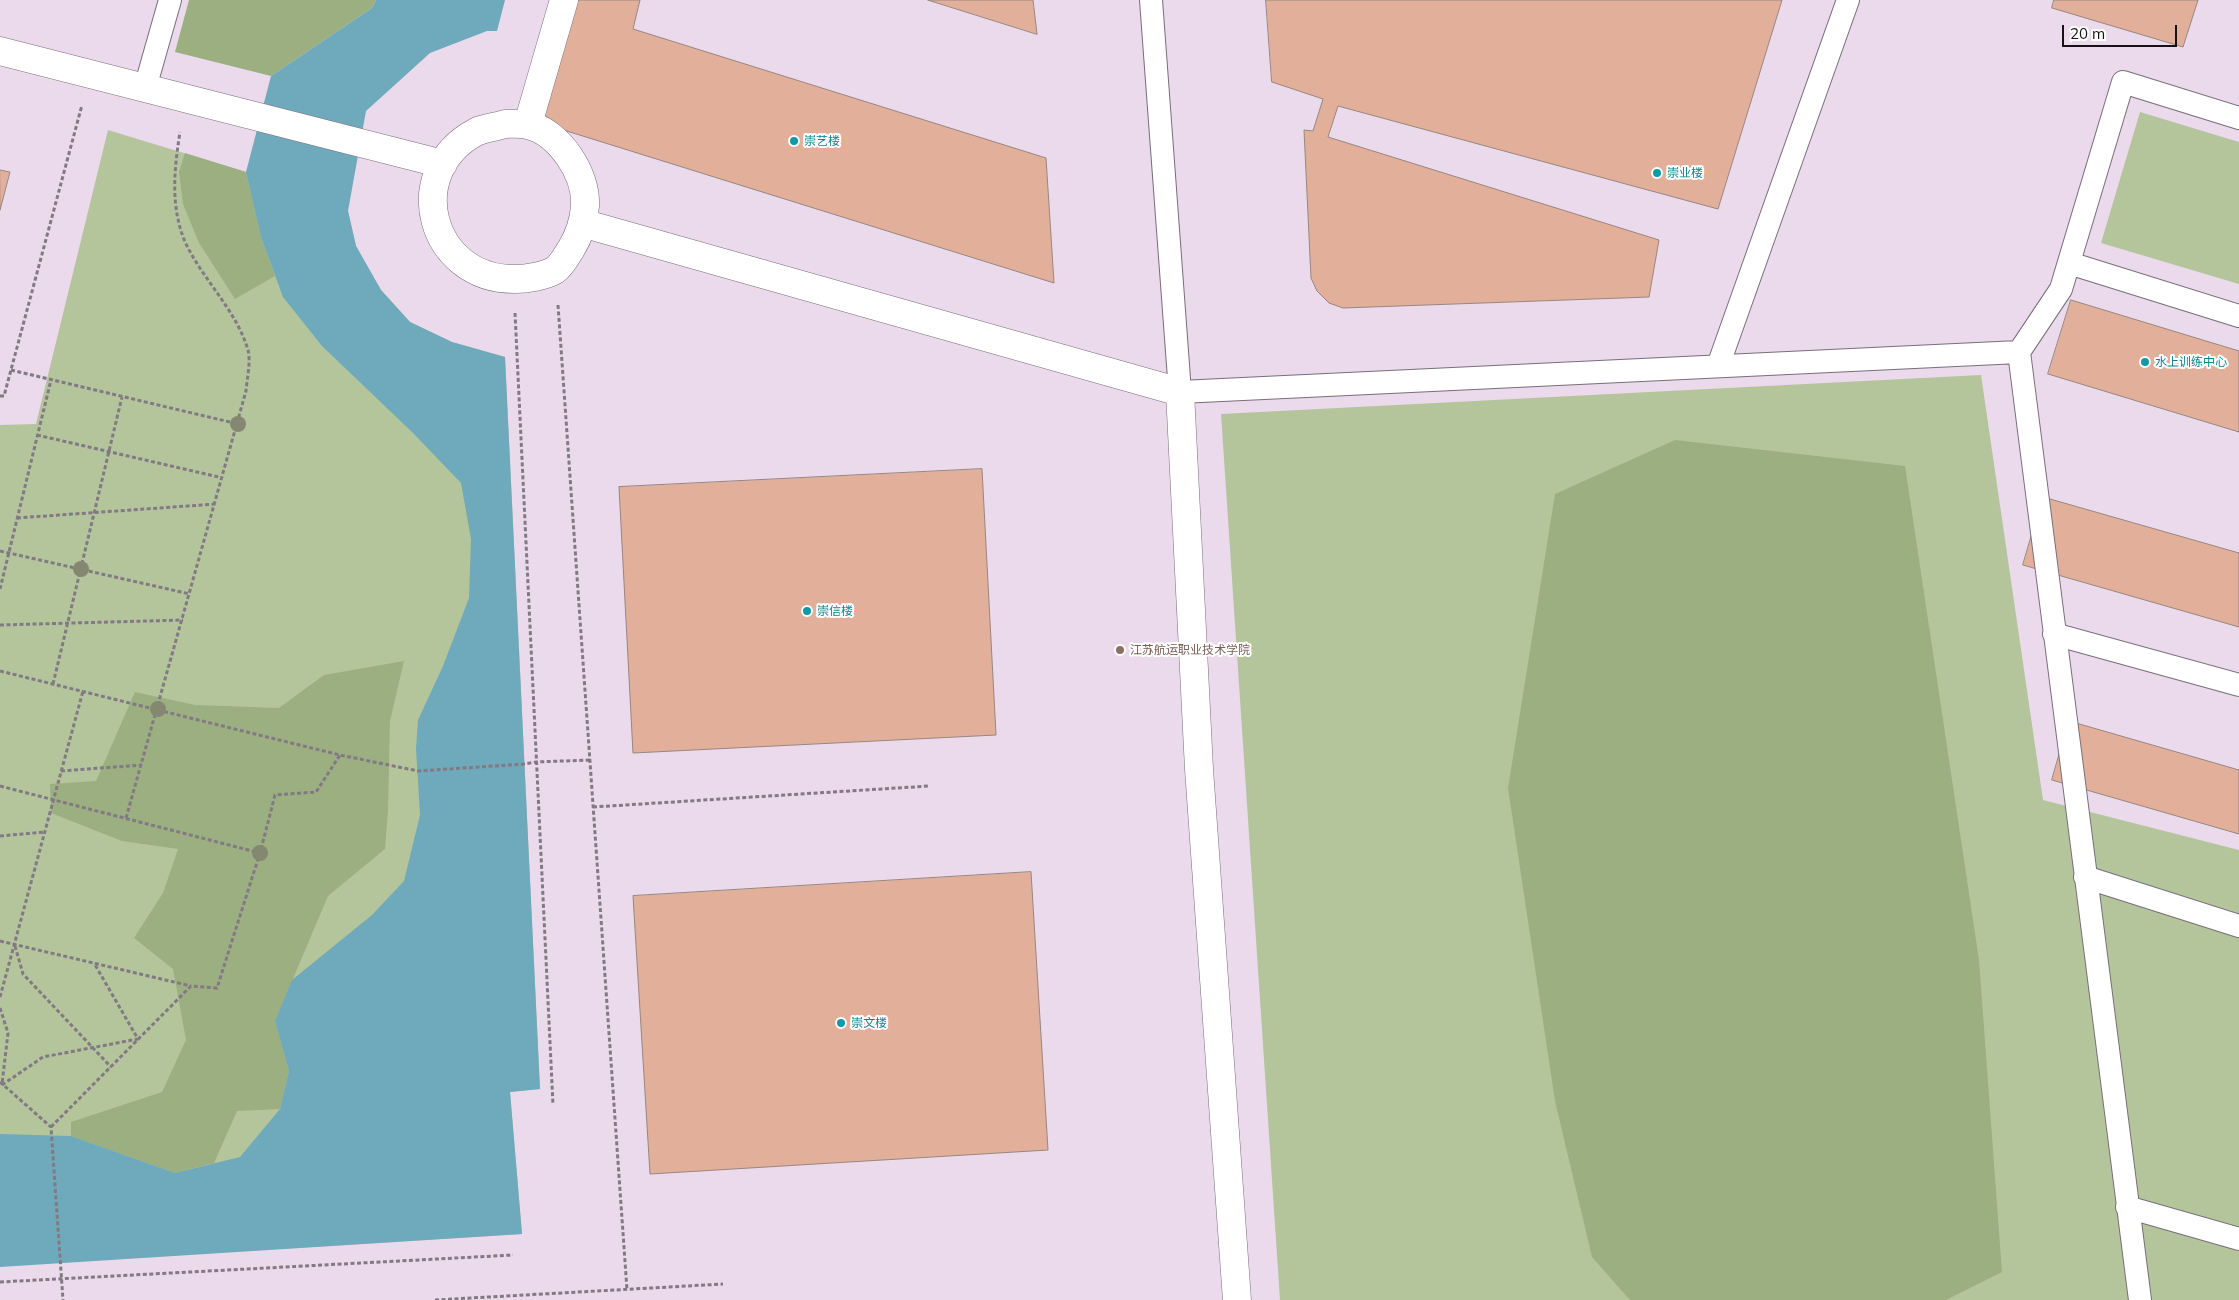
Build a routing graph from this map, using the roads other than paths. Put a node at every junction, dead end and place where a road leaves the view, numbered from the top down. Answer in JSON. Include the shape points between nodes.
{"nodes":[{"id":1,"x":170,"y":0,"type":"edge"},
{"id":2,"x":564,"y":0,"type":"edge"},
{"id":3,"x":1151,"y":0,"type":"edge"},
{"id":4,"x":1848,"y":0,"type":"edge"},
{"id":5,"x":0,"y":51,"type":"edge"},
{"id":6,"x":145,"y":88,"type":"junction"},
{"id":7,"x":2239,"y":118,"type":"edge"},
{"id":8,"x":528,"y":124,"type":"junction"},
{"id":9,"x":443,"y":164,"type":"junction"},
{"id":10,"x":582,"y":223,"type":"junction"},
{"id":11,"x":2069,"y":263,"type":"junction"},
{"id":12,"x":2239,"y":316,"type":"edge"},
{"id":13,"x":2019,"y":352,"type":"junction"},
{"id":14,"x":1718,"y":366,"type":"junction"},
{"id":15,"x":1180,"y":392,"type":"junction"},
{"id":16,"x":2054,"y":634,"type":"junction"},
{"id":17,"x":2239,"y":685,"type":"edge"},
{"id":18,"x":2086,"y":877,"type":"junction"},
{"id":19,"x":2239,"y":926,"type":"edge"},
{"id":20,"x":2127,"y":1206,"type":"junction"},
{"id":21,"x":2239,"y":1239,"type":"edge"},
{"id":22,"x":1237,"y":1300,"type":"edge"},
{"id":23,"x":2140,"y":1300,"type":"edge"}],
"edges":[{"from":1,"to":6,"type":"lane"},
{"from":2,"to":8,"type":"street"},
{"from":3,"to":15,"type":"lane"},
{"from":4,"to":14,"type":"lane"},
{"from":5,"to":6,"type":"street"},
{"from":6,"to":9,"type":"street"},
{"from":7,"to":11,"type":"lane","via":[[2123,82]]},
{"from":8,"to":9,"type":"street","via":[[505,124],[477,132],[460,144]]},
{"from":8,"to":10,"type":"street","via":[[550,135],[565,149],[582,183],[585,204]]},
{"from":9,"to":10,"type":"street","via":[[433,188],[433,208],[439,232],[451,254],[472,267],[496,277],[516,279],[556,269],[577,241]]},
{"from":10,"to":15,"type":"street"},
{"from":11,"to":12,"type":"lane"},
{"from":11,"to":13,"type":"lane","via":[[2062,289]]},
{"from":13,"to":14,"type":"lane"},
{"from":13,"to":16,"type":"lane"},
{"from":14,"to":15,"type":"lane"},
{"from":15,"to":22,"type":"street","via":[[1199,769]]},
{"from":16,"to":17,"type":"lane"},
{"from":16,"to":18,"type":"lane"},
{"from":18,"to":19,"type":"lane"},
{"from":18,"to":20,"type":"lane"},
{"from":20,"to":21,"type":"lane"},
{"from":20,"to":23,"type":"lane"}]}
